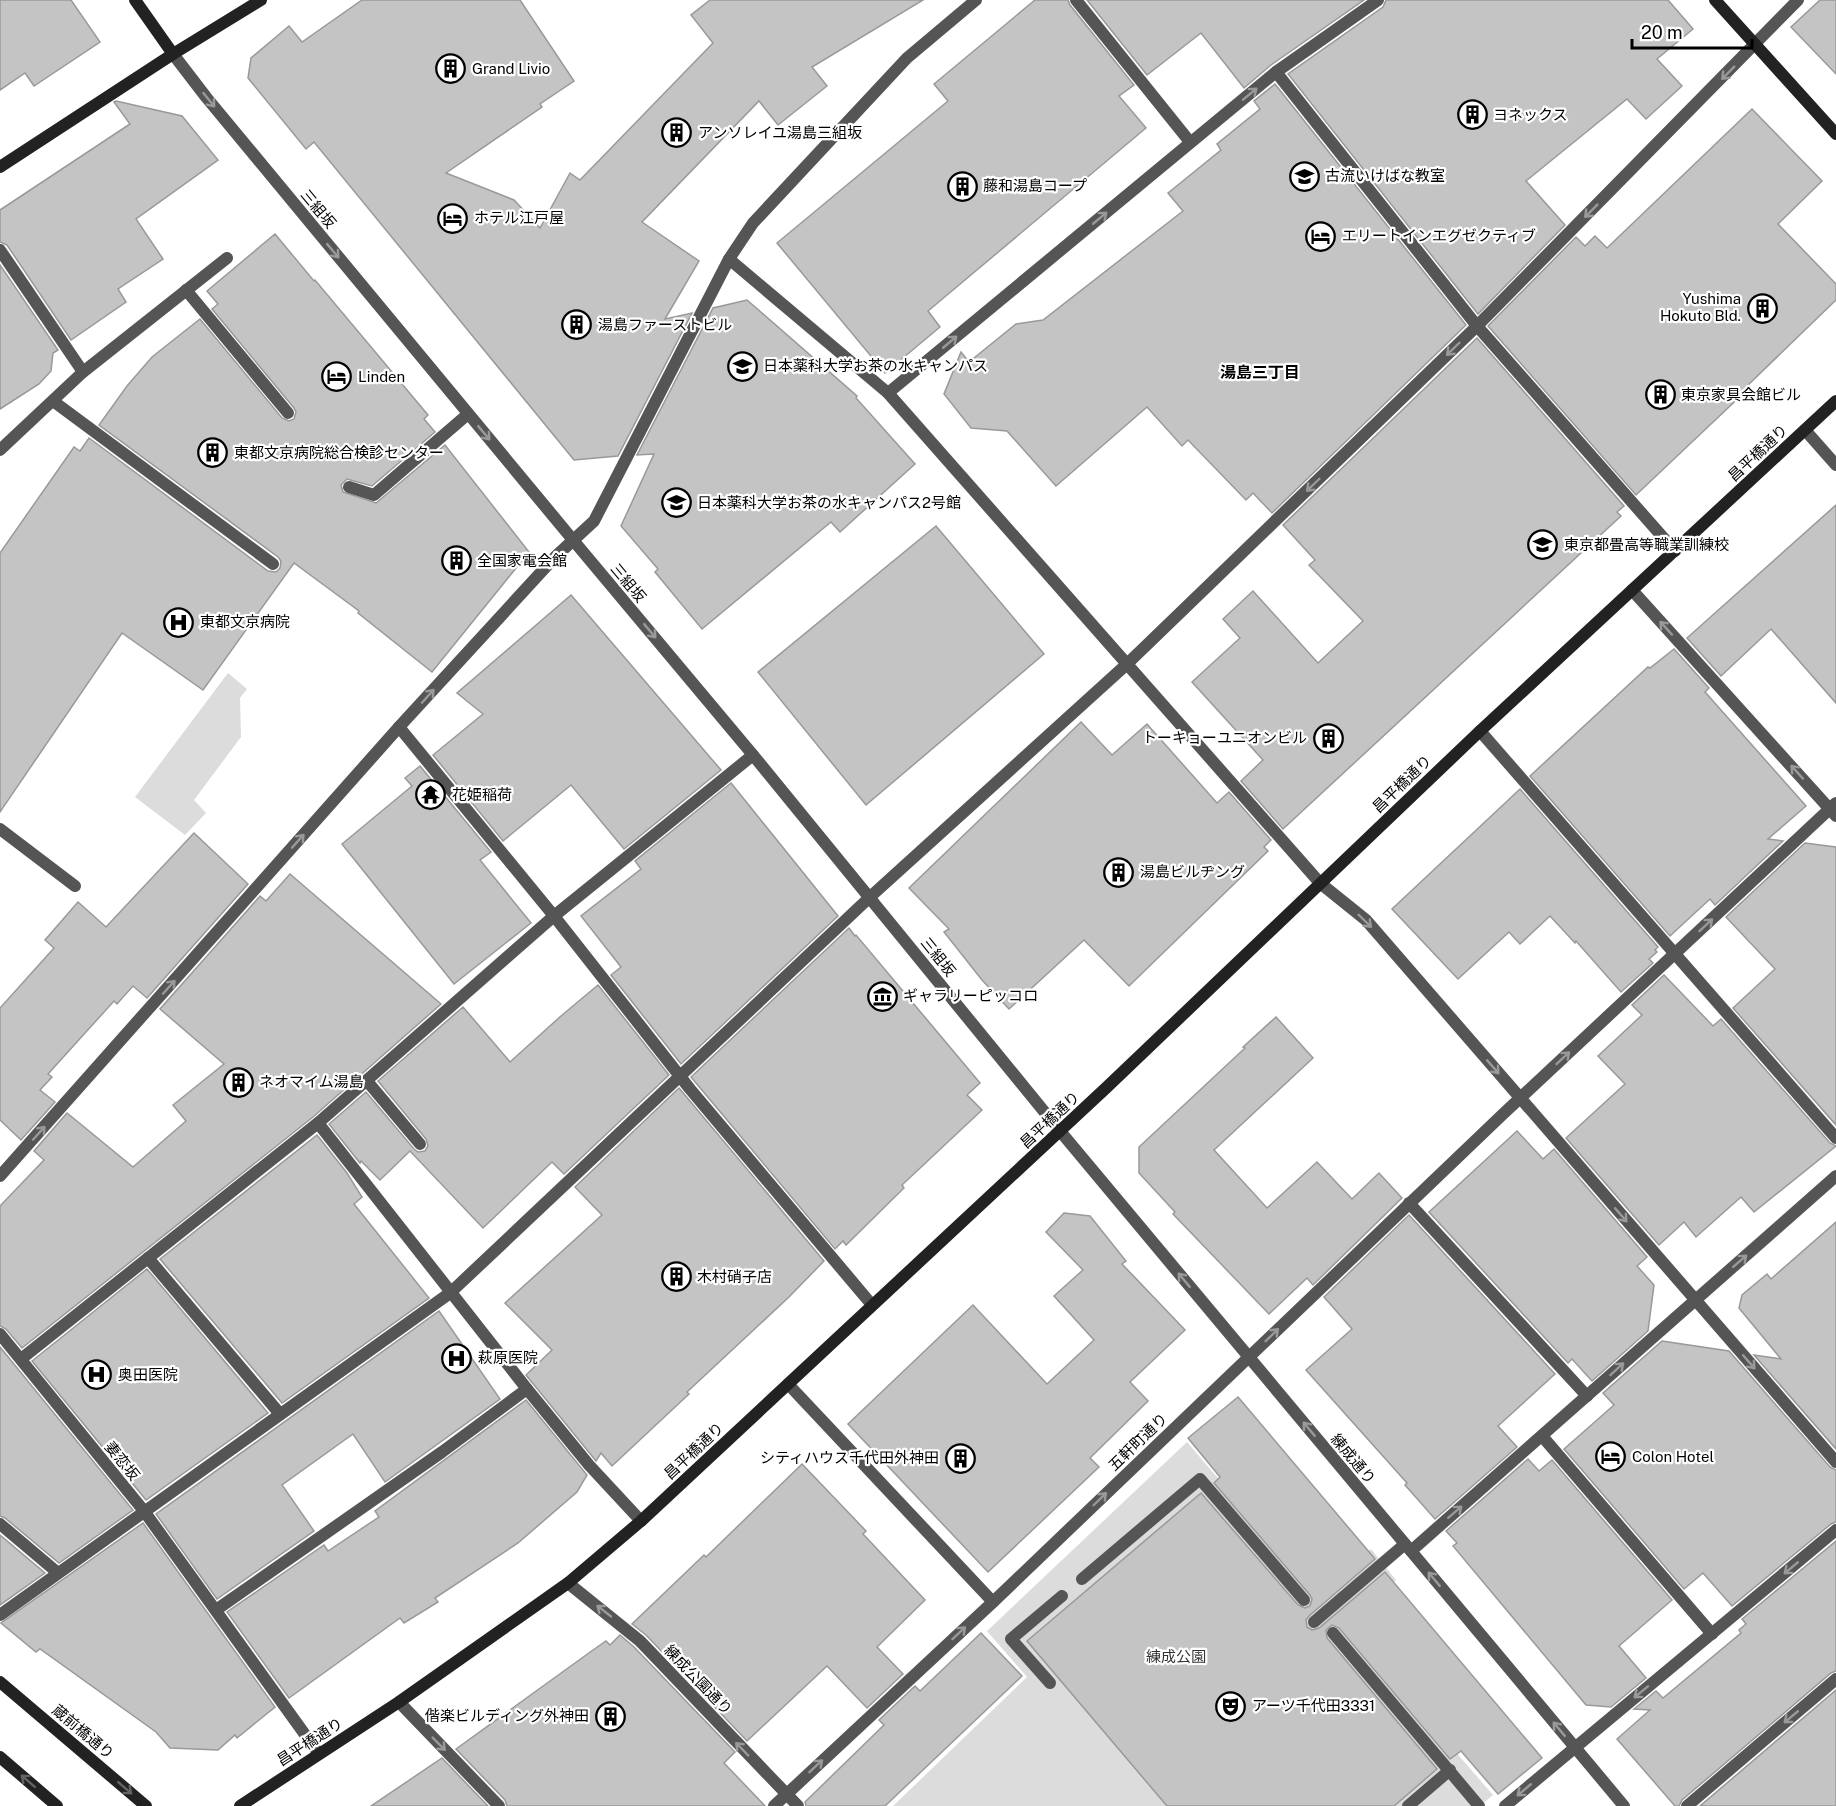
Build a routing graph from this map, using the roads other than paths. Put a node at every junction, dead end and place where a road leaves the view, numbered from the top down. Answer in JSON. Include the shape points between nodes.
{"nodes":[{"id":1,"x":135,"y":0,"type":"edge"},
{"id":2,"x":261,"y":0,"type":"edge"},
{"id":3,"x":976,"y":0,"type":"edge"},
{"id":4,"x":1076,"y":0,"type":"edge"},
{"id":5,"x":1378,"y":0,"type":"edge"},
{"id":6,"x":1714,"y":0,"type":"edge"},
{"id":7,"x":1798,"y":0,"type":"edge"},
{"id":8,"x":1755,"y":45,"type":"junction"},
{"id":9,"x":173,"y":54,"type":"junction"},
{"id":10,"x":1275,"y":72,"type":"junction"},
{"id":11,"x":1836,"y":134,"type":"edge"},
{"id":12,"x":1191,"y":142,"type":"junction"},
{"id":13,"x":0,"y":167,"type":"edge"},
{"id":14,"x":0,"y":249,"type":"edge"},
{"id":15,"x":227,"y":258,"type":"dead end"},
{"id":16,"x":729,"y":258,"type":"junction"},
{"id":17,"x":186,"y":290,"type":"junction"},
{"id":18,"x":1477,"y":326,"type":"junction"},
{"id":19,"x":83,"y":372,"type":"junction"},
{"id":20,"x":888,"y":393,"type":"junction"},
{"id":21,"x":52,"y":401,"type":"junction"},
{"id":22,"x":1836,"y":401,"type":"edge"},
{"id":23,"x":288,"y":413,"type":"dead end"},
{"id":24,"x":468,"y":414,"type":"junction"},
{"id":25,"x":1805,"y":430,"type":"junction"},
{"id":26,"x":0,"y":450,"type":"edge"},
{"id":27,"x":1836,"y":465,"type":"edge"},
{"id":28,"x":349,"y":487,"type":"dead end"},
{"id":29,"x":573,"y":540,"type":"junction"},
{"id":30,"x":1675,"y":551,"type":"junction"},
{"id":31,"x":273,"y":564,"type":"dead end"},
{"id":32,"x":1632,"y":590,"type":"junction"},
{"id":33,"x":1127,"y":664,"type":"junction"},
{"id":34,"x":399,"y":727,"type":"junction"},
{"id":35,"x":1480,"y":731,"type":"junction"},
{"id":36,"x":753,"y":755,"type":"junction"},
{"id":37,"x":1834,"y":809,"type":"edge"},
{"id":38,"x":0,"y":829,"type":"edge"},
{"id":39,"x":1320,"y":884,"type":"junction"},
{"id":40,"x":75,"y":886,"type":"dead end"},
{"id":41,"x":870,"y":897,"type":"junction"},
{"id":42,"x":554,"y":916,"type":"junction"},
{"id":43,"x":1675,"y":954,"type":"junction"},
{"id":44,"x":681,"y":1077,"type":"junction"},
{"id":45,"x":367,"y":1081,"type":"junction"},
{"id":46,"x":1520,"y":1098,"type":"junction"},
{"id":47,"x":318,"y":1123,"type":"junction"},
{"id":48,"x":1060,"y":1131,"type":"junction"},
{"id":49,"x":1836,"y":1138,"type":"edge"},
{"id":50,"x":420,"y":1144,"type":"dead end"},
{"id":51,"x":0,"y":1176,"type":"edge"},
{"id":52,"x":1836,"y":1176,"type":"edge"},
{"id":53,"x":1409,"y":1203,"type":"junction"},
{"id":54,"x":148,"y":1258,"type":"junction"},
{"id":55,"x":450,"y":1293,"type":"junction"},
{"id":56,"x":1696,"y":1300,"type":"junction"},
{"id":57,"x":872,"y":1305,"type":"junction"},
{"id":58,"x":0,"y":1334,"type":"edge"},
{"id":59,"x":1249,"y":1357,"type":"junction"},
{"id":60,"x":21,"y":1359,"type":"junction"},
{"id":61,"x":788,"y":1384,"type":"junction"},
{"id":62,"x":527,"y":1389,"type":"junction"},
{"id":63,"x":1587,"y":1396,"type":"junction"},
{"id":64,"x":280,"y":1414,"type":"junction"},
{"id":65,"x":1542,"y":1436,"type":"junction"},
{"id":66,"x":1836,"y":1462,"type":"edge"},
{"id":67,"x":144,"y":1511,"type":"junction"},
{"id":68,"x":641,"y":1521,"type":"junction"},
{"id":69,"x":0,"y":1524,"type":"edge"},
{"id":70,"x":1836,"y":1530,"type":"edge"},
{"id":71,"x":1408,"y":1547,"type":"junction"},
{"id":72,"x":58,"y":1573,"type":"junction"},
{"id":73,"x":1082,"y":1579,"type":"dead end"},
{"id":74,"x":568,"y":1584,"type":"junction"},
{"id":75,"x":1062,"y":1596,"type":"dead end"},
{"id":76,"x":1304,"y":1600,"type":"dead end"},
{"id":77,"x":993,"y":1602,"type":"junction"},
{"id":78,"x":216,"y":1610,"type":"junction"},
{"id":79,"x":0,"y":1615,"type":"edge"},
{"id":80,"x":1314,"y":1622,"type":"dead end"},
{"id":81,"x":1333,"y":1633,"type":"dead end"},
{"id":82,"x":1712,"y":1634,"type":"junction"},
{"id":83,"x":1836,"y":1679,"type":"edge"},
{"id":84,"x":0,"y":1682,"type":"edge"},
{"id":85,"x":1050,"y":1683,"type":"dead end"},
{"id":86,"x":399,"y":1702,"type":"junction"},
{"id":87,"x":1574,"y":1747,"type":"junction"},
{"id":88,"x":320,"y":1754,"type":"junction"},
{"id":89,"x":0,"y":1757,"type":"edge"},
{"id":90,"x":1450,"y":1770,"type":"junction"},
{"id":91,"x":786,"y":1795,"type":"junction"},
{"id":92,"x":57,"y":1806,"type":"edge"},
{"id":93,"x":146,"y":1806,"type":"edge"},
{"id":94,"x":240,"y":1806,"type":"edge"},
{"id":95,"x":499,"y":1806,"type":"edge"},
{"id":96,"x":774,"y":1806,"type":"edge"},
{"id":97,"x":798,"y":1806,"type":"edge"},
{"id":98,"x":1408,"y":1806,"type":"edge"},
{"id":99,"x":1479,"y":1806,"type":"edge"},
{"id":100,"x":1505,"y":1806,"type":"edge"},
{"id":101,"x":1624,"y":1806,"type":"edge"},
{"id":102,"x":1687,"y":1806,"type":"edge"}],
"edges":[{"from":1,"to":9,"type":"main road"},
{"from":2,"to":9,"type":"main road"},
{"from":3,"to":16,"type":"street","via":[[907,58],[753,222]]},
{"from":4,"to":12,"type":"street"},
{"from":5,"to":10,"type":"street"},
{"from":6,"to":8,"type":"main road"},
{"from":7,"to":8,"type":"street"},
{"from":8,"to":11,"type":"main road"},
{"from":8,"to":18,"type":"street","one_way":true},
{"from":9,"to":13,"type":"main road"},
{"from":9,"to":24,"type":"street","name":"三組坂","one_way":true},
{"from":12,"to":10,"type":"street","one_way":true},
{"from":10,"to":18,"type":"street"},
{"from":20,"to":12,"type":"street","one_way":true},
{"from":14,"to":19,"type":"street"},
{"from":15,"to":17,"type":"street"},
{"from":16,"to":20,"type":"street"},
{"from":16,"to":29,"type":"street","via":[[594,521]]},
{"from":17,"to":19,"type":"street"},
{"from":17,"to":23,"type":"street"},
{"from":18,"to":30,"type":"street"},
{"from":18,"to":33,"type":"street","one_way":true},
{"from":19,"to":21,"type":"street"},
{"from":20,"to":33,"type":"street"},
{"from":21,"to":26,"type":"street"},
{"from":21,"to":31,"type":"street"},
{"from":22,"to":25,"type":"main road","name":"昌平橋通り"},
{"from":24,"to":28,"type":"street","via":[[374,495]]},
{"from":24,"to":29,"type":"street","name":"三組坂","one_way":true},
{"from":25,"to":27,"type":"street"},
{"from":25,"to":30,"type":"main road","name":"昌平橋通り"},
{"from":34,"to":29,"type":"street","one_way":true},
{"from":29,"to":36,"type":"street","name":"三組坂","one_way":true},
{"from":30,"to":32,"type":"main road","name":"昌平橋通り"},
{"from":32,"to":35,"type":"main road","name":"昌平橋通り"},
{"from":37,"to":32,"type":"street","one_way":true},
{"from":33,"to":39,"type":"street"},
{"from":33,"to":41,"type":"street"},
{"from":34,"to":42,"type":"street"},
{"from":51,"to":34,"type":"street","one_way":true},
{"from":35,"to":39,"type":"main road","name":"昌平橋通り"},
{"from":35,"to":43,"type":"street"},
{"from":36,"to":41,"type":"street","name":"三組坂"},
{"from":36,"to":42,"type":"street"},
{"from":43,"to":37,"type":"street","name":"五軒町通り","one_way":true},
{"from":38,"to":40,"type":"street"},
{"from":39,"to":46,"type":"street","one_way":true,"via":[[1366,920]]},
{"from":39,"to":48,"type":"main road","name":"昌平橋通り"},
{"from":41,"to":44,"type":"street"},
{"from":41,"to":48,"type":"street","name":"三組坂"},
{"from":42,"to":44,"type":"street"},
{"from":42,"to":45,"type":"street"},
{"from":46,"to":43,"type":"street","name":"五軒町通り","one_way":true},
{"from":43,"to":49,"type":"street"},
{"from":44,"to":55,"type":"street"},
{"from":44,"to":57,"type":"street"},
{"from":45,"to":47,"type":"street"},
{"from":45,"to":50,"type":"street"},
{"from":46,"to":53,"type":"street","name":"五軒町通り"},
{"from":46,"to":56,"type":"street","one_way":true},
{"from":47,"to":54,"type":"street"},
{"from":47,"to":55,"type":"street"},
{"from":48,"to":57,"type":"main road","name":"昌平橋通り"},
{"from":59,"to":48,"type":"street","name":"練成通り","one_way":true},
{"from":56,"to":52,"type":"street","one_way":true},
{"from":59,"to":53,"type":"street","name":"五軒町通り","one_way":true},
{"from":53,"to":63,"type":"street"},
{"from":54,"to":60,"type":"street"},
{"from":54,"to":64,"type":"street"},
{"from":55,"to":62,"type":"street"},
{"from":55,"to":64,"type":"street"},
{"from":63,"to":56,"type":"street","one_way":true},
{"from":56,"to":66,"type":"street","one_way":true},
{"from":57,"to":61,"type":"main road","name":"昌平橋通り"},
{"from":58,"to":60,"type":"street","name":"妻恋坂"},
{"from":71,"to":59,"type":"street","name":"練成通り","one_way":true},
{"from":77,"to":59,"type":"street","name":"五軒町通り","one_way":true},
{"from":60,"to":67,"type":"street","name":"妻恋坂"},
{"from":61,"to":68,"type":"main road","name":"昌平橋通り"},
{"from":61,"to":77,"type":"street"},
{"from":62,"to":68,"type":"street","via":[[589,1466]]},
{"from":62,"to":78,"type":"street"},
{"from":63,"to":65,"type":"street"},
{"from":64,"to":67,"type":"street"},
{"from":71,"to":65,"type":"street","one_way":true},
{"from":65,"to":82,"type":"street"},
{"from":67,"to":72,"type":"street"},
{"from":67,"to":78,"type":"street","name":"妻恋坂"},
{"from":68,"to":74,"type":"main road","name":"昌平橋通り"},
{"from":69,"to":72,"type":"street"},
{"from":70,"to":82,"type":"street","one_way":true},
{"from":71,"to":80,"type":"street"},
{"from":87,"to":71,"type":"street","name":"練成通り","one_way":true},
{"from":72,"to":79,"type":"street"},
{"from":73,"to":76,"type":"street","via":[[1200,1479]]},
{"from":74,"to":86,"type":"main road","name":"昌平橋通り"},
{"from":91,"to":74,"type":"street","name":"練成公園通り","one_way":true,"via":[[640,1641]]},
{"from":75,"to":85,"type":"street","via":[[1011,1639]]},
{"from":91,"to":77,"type":"street","name":"五軒町通り","one_way":true},
{"from":78,"to":88,"type":"street","name":"妻恋坂"},
{"from":81,"to":90,"type":"street"},
{"from":82,"to":87,"type":"street","one_way":true},
{"from":83,"to":102,"type":"street","one_way":true},
{"from":84,"to":93,"type":"main road","name":"蔵前橋通り","one_way":true},
{"from":86,"to":88,"type":"main road","name":"昌平橋通り"},
{"from":86,"to":95,"type":"street","one_way":true},
{"from":87,"to":100,"type":"street","one_way":true},
{"from":87,"to":101,"type":"street","name":"練成通り"},
{"from":88,"to":94,"type":"main road","name":"昌平橋通り"},
{"from":92,"to":89,"type":"main road","one_way":true},
{"from":90,"to":98,"type":"street"},
{"from":90,"to":99,"type":"street"},
{"from":91,"to":96,"type":"street","name":"五軒町通り"},
{"from":91,"to":97,"type":"street","name":"練成公園通り"}]}
